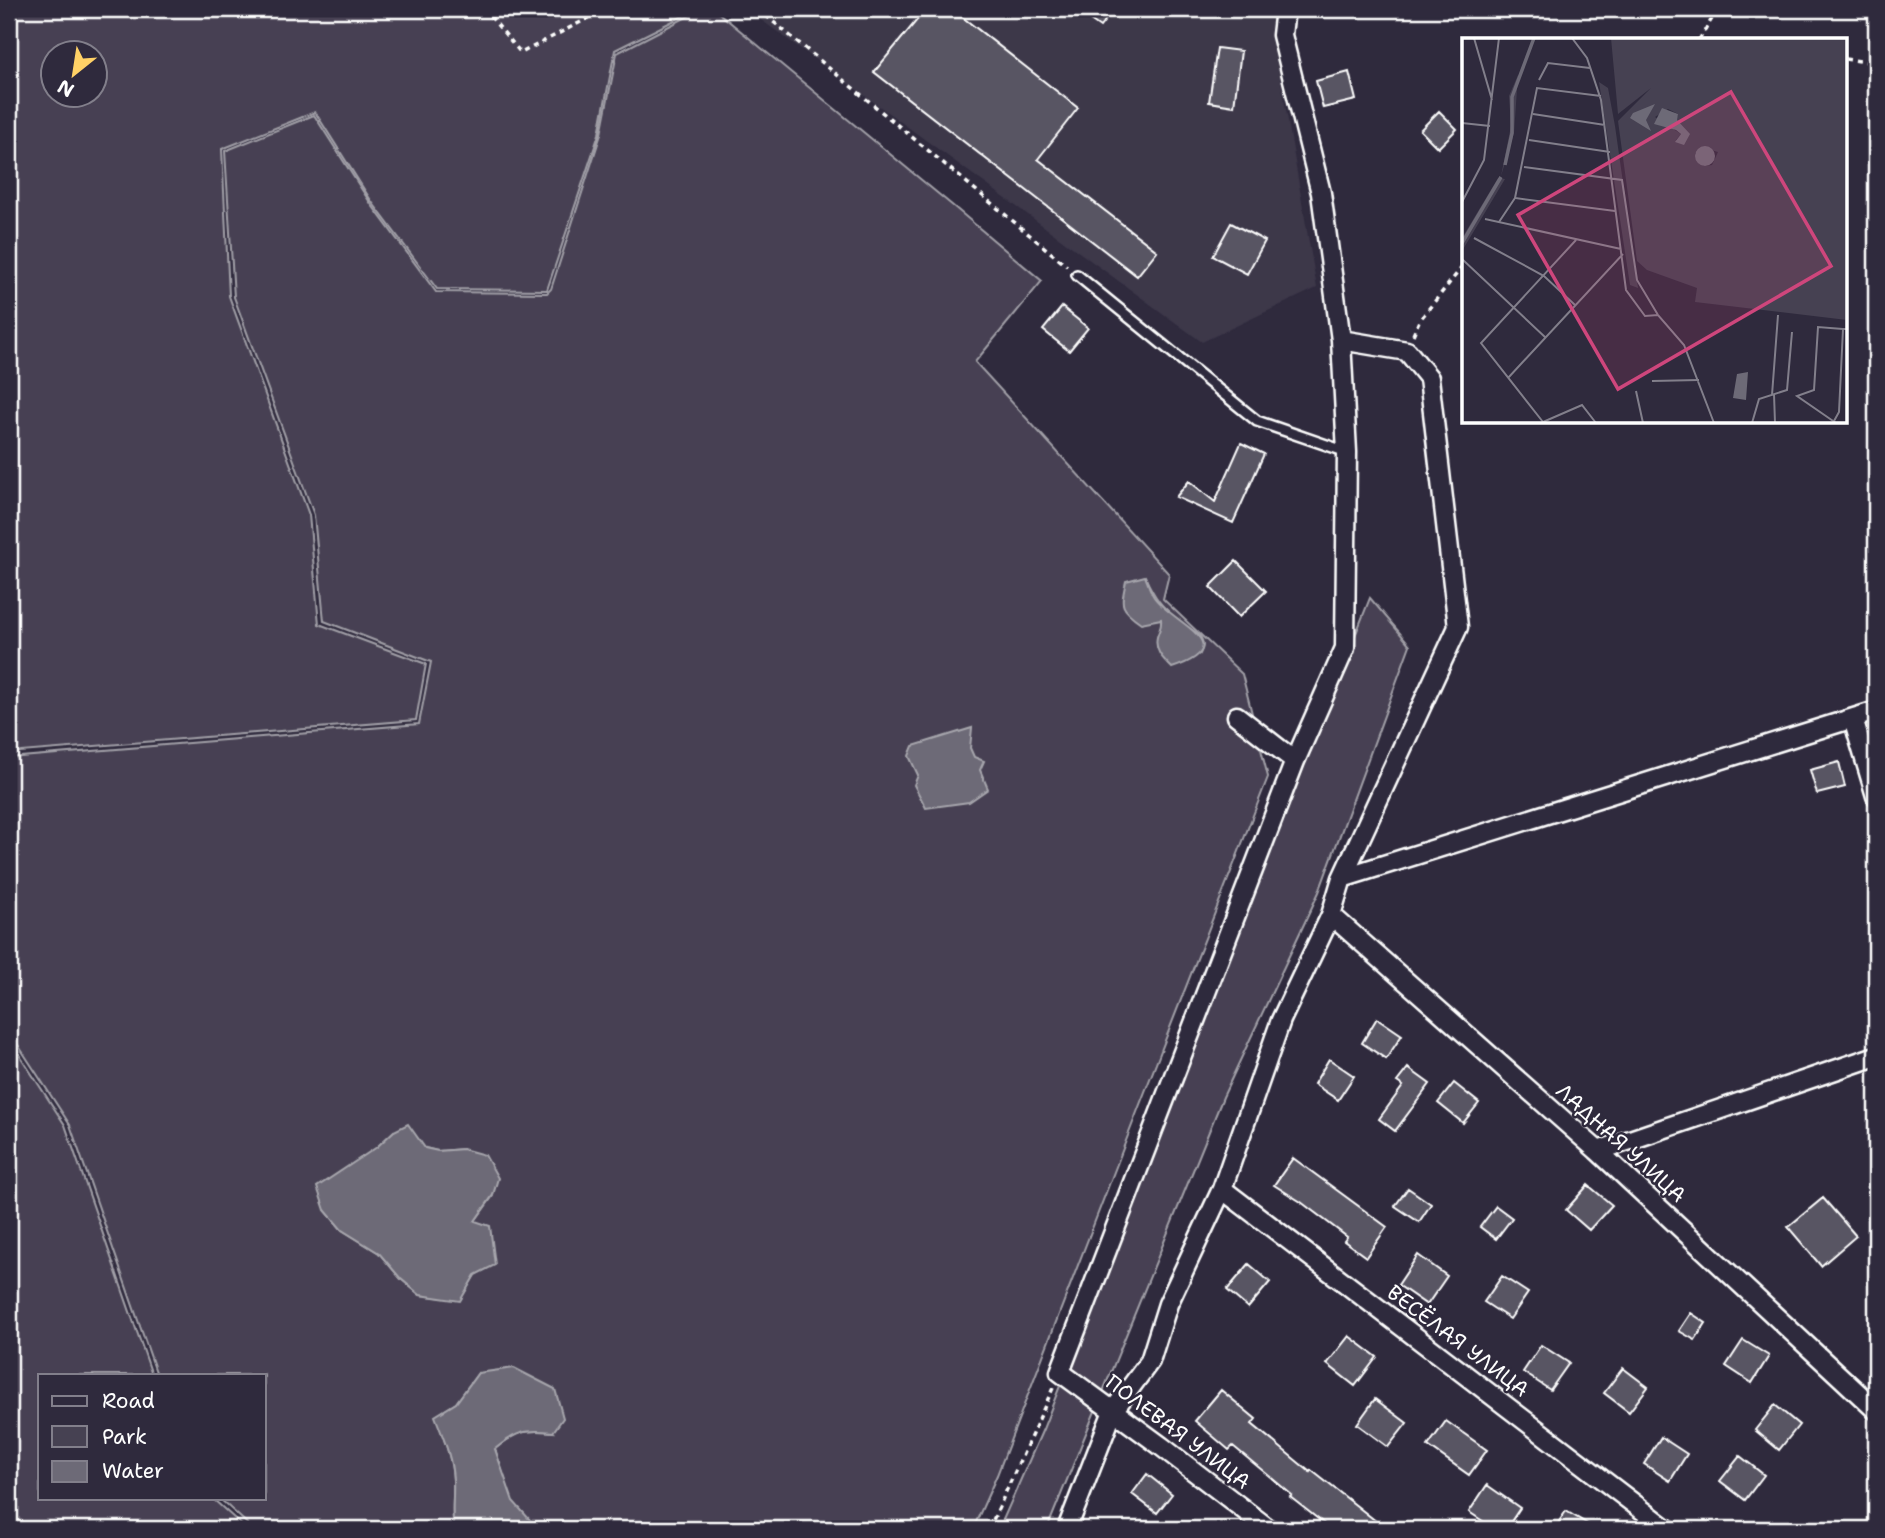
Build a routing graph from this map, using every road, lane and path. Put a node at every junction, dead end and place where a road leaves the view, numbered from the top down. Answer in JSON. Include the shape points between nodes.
{"nodes":[{"id":1,"x":484,"y":9,"type":"edge"},
{"id":2,"x":606,"y":9,"type":"edge"},
{"id":3,"x":758,"y":9,"type":"edge"},
{"id":4,"x":1285,"y":9,"type":"edge"},
{"id":5,"x":1718,"y":9,"type":"edge"},
{"id":6,"x":1701,"y":38,"type":"edge"},
{"id":7,"x":1846,"y":59,"type":"edge"},
{"id":8,"x":1876,"y":63,"type":"edge"},
{"id":9,"x":1462,"y":267,"type":"edge"},
{"id":10,"x":1077,"y":275,"type":"joint"},
{"id":11,"x":1341,"y":340,"type":"junction"},
{"id":12,"x":1407,"y":351,"type":"junction"},
{"id":13,"x":1347,"y":452,"type":"junction"},
{"id":14,"x":1876,"y":711,"type":"edge"},
{"id":15,"x":1237,"y":716,"type":"dead end"},
{"id":16,"x":1853,"y":719,"type":"junction"},
{"id":17,"x":1295,"y":761,"type":"junction"},
{"id":18,"x":1876,"y":796,"type":"edge"},
{"id":19,"x":1342,"y":878,"type":"junction"},
{"id":20,"x":1331,"y":915,"type":"junction"},
{"id":21,"x":1876,"y":1056,"type":"edge"},
{"id":22,"x":1598,"y":1151,"type":"junction"},
{"id":23,"x":1222,"y":1189,"type":"junction"},
{"id":24,"x":1060,"y":1372,"type":"junction"},
{"id":25,"x":1876,"y":1410,"type":"edge"},
{"id":26,"x":1113,"y":1411,"type":"junction"},
{"id":27,"x":989,"y":1529,"type":"edge"},
{"id":28,"x":1067,"y":1529,"type":"edge"},
{"id":29,"x":1269,"y":1529,"type":"edge"},
{"id":30,"x":1667,"y":1529,"type":"edge"}],
"edges":[{"from":1,"to":2,"type":"path","via":[[521,53]]},
{"from":3,"to":10,"type":"path"},
{"from":4,"to":11,"type":"street","via":[[1282,35],[1321,193]]},
{"from":5,"to":6,"type":"path"},
{"from":7,"to":8,"type":"path"},
{"from":9,"to":12,"type":"path","via":[[1419,321]]},
{"from":10,"to":13,"type":"lane","via":[[1257,421]]},
{"from":11,"to":12,"type":"street"},
{"from":11,"to":13,"type":"street"},
{"from":12,"to":19,"type":"street","via":[[1429,378],[1458,627]]},
{"from":13,"to":17,"type":"street","via":[[1345,648]]},
{"from":14,"to":16,"type":"street"},
{"from":15,"to":17,"type":"street"},
{"from":16,"to":18,"type":"street"},
{"from":16,"to":19,"type":"street"},
{"from":17,"to":24,"type":"street"},
{"from":19,"to":20,"type":"street"},
{"from":20,"to":22,"type":"street","name":"ЛАДНАЯ УЛИЦА"},
{"from":20,"to":23,"type":"street","via":[[1281,1020]]},
{"from":21,"to":22,"type":"street"},
{"from":22,"to":25,"type":"street","name":"ЛАДНАЯ УЛИЦА"},
{"from":23,"to":26,"type":"street","via":[[1168,1304],[1150,1361]]},
{"from":23,"to":30,"type":"street","name":"ВЕСЁЛАЯ УЛИЦА"},
{"from":24,"to":26,"type":"street","name":"ПОЛЕВАЯ УЛИЦА"},
{"from":24,"to":27,"type":"path"},
{"from":26,"to":28,"type":"street"},
{"from":26,"to":29,"type":"street","name":"ПОЛЕВАЯ УЛИЦА"}]}
